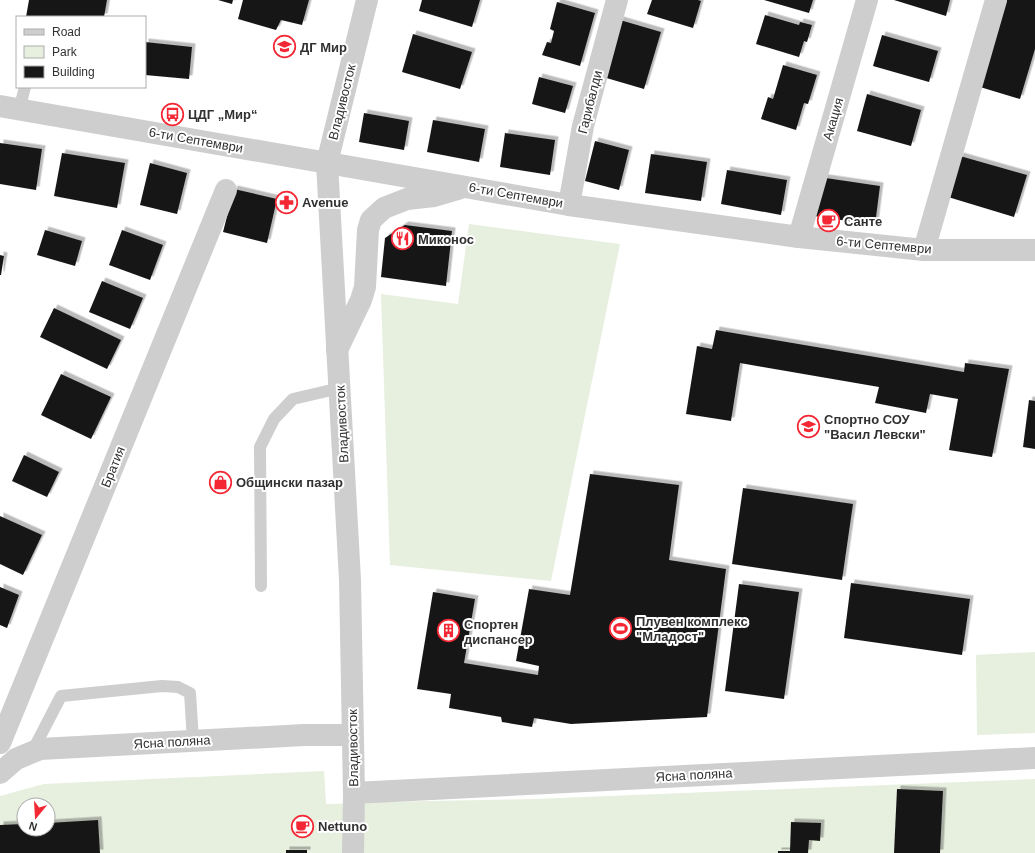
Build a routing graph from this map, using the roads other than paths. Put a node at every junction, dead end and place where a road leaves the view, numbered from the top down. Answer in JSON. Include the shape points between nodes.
{"nodes":[{"id":1,"x":367,"y":0,"type":"edge"},
{"id":2,"x":617,"y":0,"type":"edge"},
{"id":3,"x":867,"y":0,"type":"edge"},
{"id":4,"x":996,"y":0,"type":"edge"},
{"id":5,"x":24,"y":88,"type":"edge"},
{"id":6,"x":10,"y":108,"type":"edge"},
{"id":7,"x":327,"y":163,"type":"junction"},
{"id":8,"x":464,"y":187,"type":"junction"},
{"id":9,"x":226,"y":190,"type":"dead end"},
{"id":10,"x":569,"y":204,"type":"junction"},
{"id":11,"x":799,"y":237,"type":"junction"},
{"id":12,"x":924,"y":250,"type":"junction"},
{"id":13,"x":1035,"y":250,"type":"edge"},
{"id":14,"x":338,"y":350,"type":"junction"},
{"id":15,"x":340,"y":388,"type":"junction"},
{"id":16,"x":261,"y":586,"type":"dead end"},
{"id":17,"x":352,"y":735,"type":"junction"},
{"id":18,"x":193,"y":741,"type":"junction"},
{"id":19,"x":0,"y":743,"type":"edge"},
{"id":20,"x":32,"y":752,"type":"junction"},
{"id":21,"x":1035,"y":758,"type":"edge"},
{"id":22,"x":0,"y":773,"type":"edge"},
{"id":23,"x":354,"y":793,"type":"junction"},
{"id":24,"x":352,"y":853,"type":"edge"}],
"edges":[{"from":1,"to":7,"type":"street","name":"Владивосток"},
{"from":2,"to":10,"type":"street","name":"Гарибалди","via":[[583,126]]},
{"from":3,"to":11,"type":"street","name":"Акация"},
{"from":4,"to":12,"type":"street"},
{"from":5,"to":6,"type":"lane"},
{"from":6,"to":7,"type":"street","name":"6-ти Септември"},
{"from":7,"to":8,"type":"street","name":"6-ти Септември"},
{"from":7,"to":14,"type":"street","name":"Владивосток"},
{"from":8,"to":10,"type":"street","name":"6-ти Септември"},
{"from":8,"to":14,"type":"street","via":[[434,196],[407,199],[384,208],[371,220],[368,230],[365,287]]},
{"from":9,"to":19,"type":"street","name":"Братия"},
{"from":10,"to":11,"type":"street","name":"6-ти Септември"},
{"from":11,"to":12,"type":"street","name":"6-ти Септември"},
{"from":12,"to":13,"type":"street","name":"6-ти Септември"},
{"from":14,"to":15,"type":"street","name":"Владивосток"},
{"from":15,"to":16,"type":"lane","via":[[293,399],[274,419],[260,447]]},
{"from":15,"to":17,"type":"street","name":"Владивосток","via":[[350,580]]},
{"from":17,"to":18,"type":"street","name":"Ясна поляна"},
{"from":17,"to":23,"type":"street","name":"Владивосток"},
{"from":18,"to":20,"type":"street","name":"Ясна поляна","via":[[40,749]]},
{"from":18,"to":20,"type":"lane","via":[[190,693],[178,687],[162,686],[61,696]]},
{"from":20,"to":22,"type":"street","name":"Ясна поляна","via":[[16,759]]},
{"from":21,"to":23,"type":"street","name":"Ясна поляна"},
{"from":23,"to":24,"type":"street","name":"Владивосток"}]}
